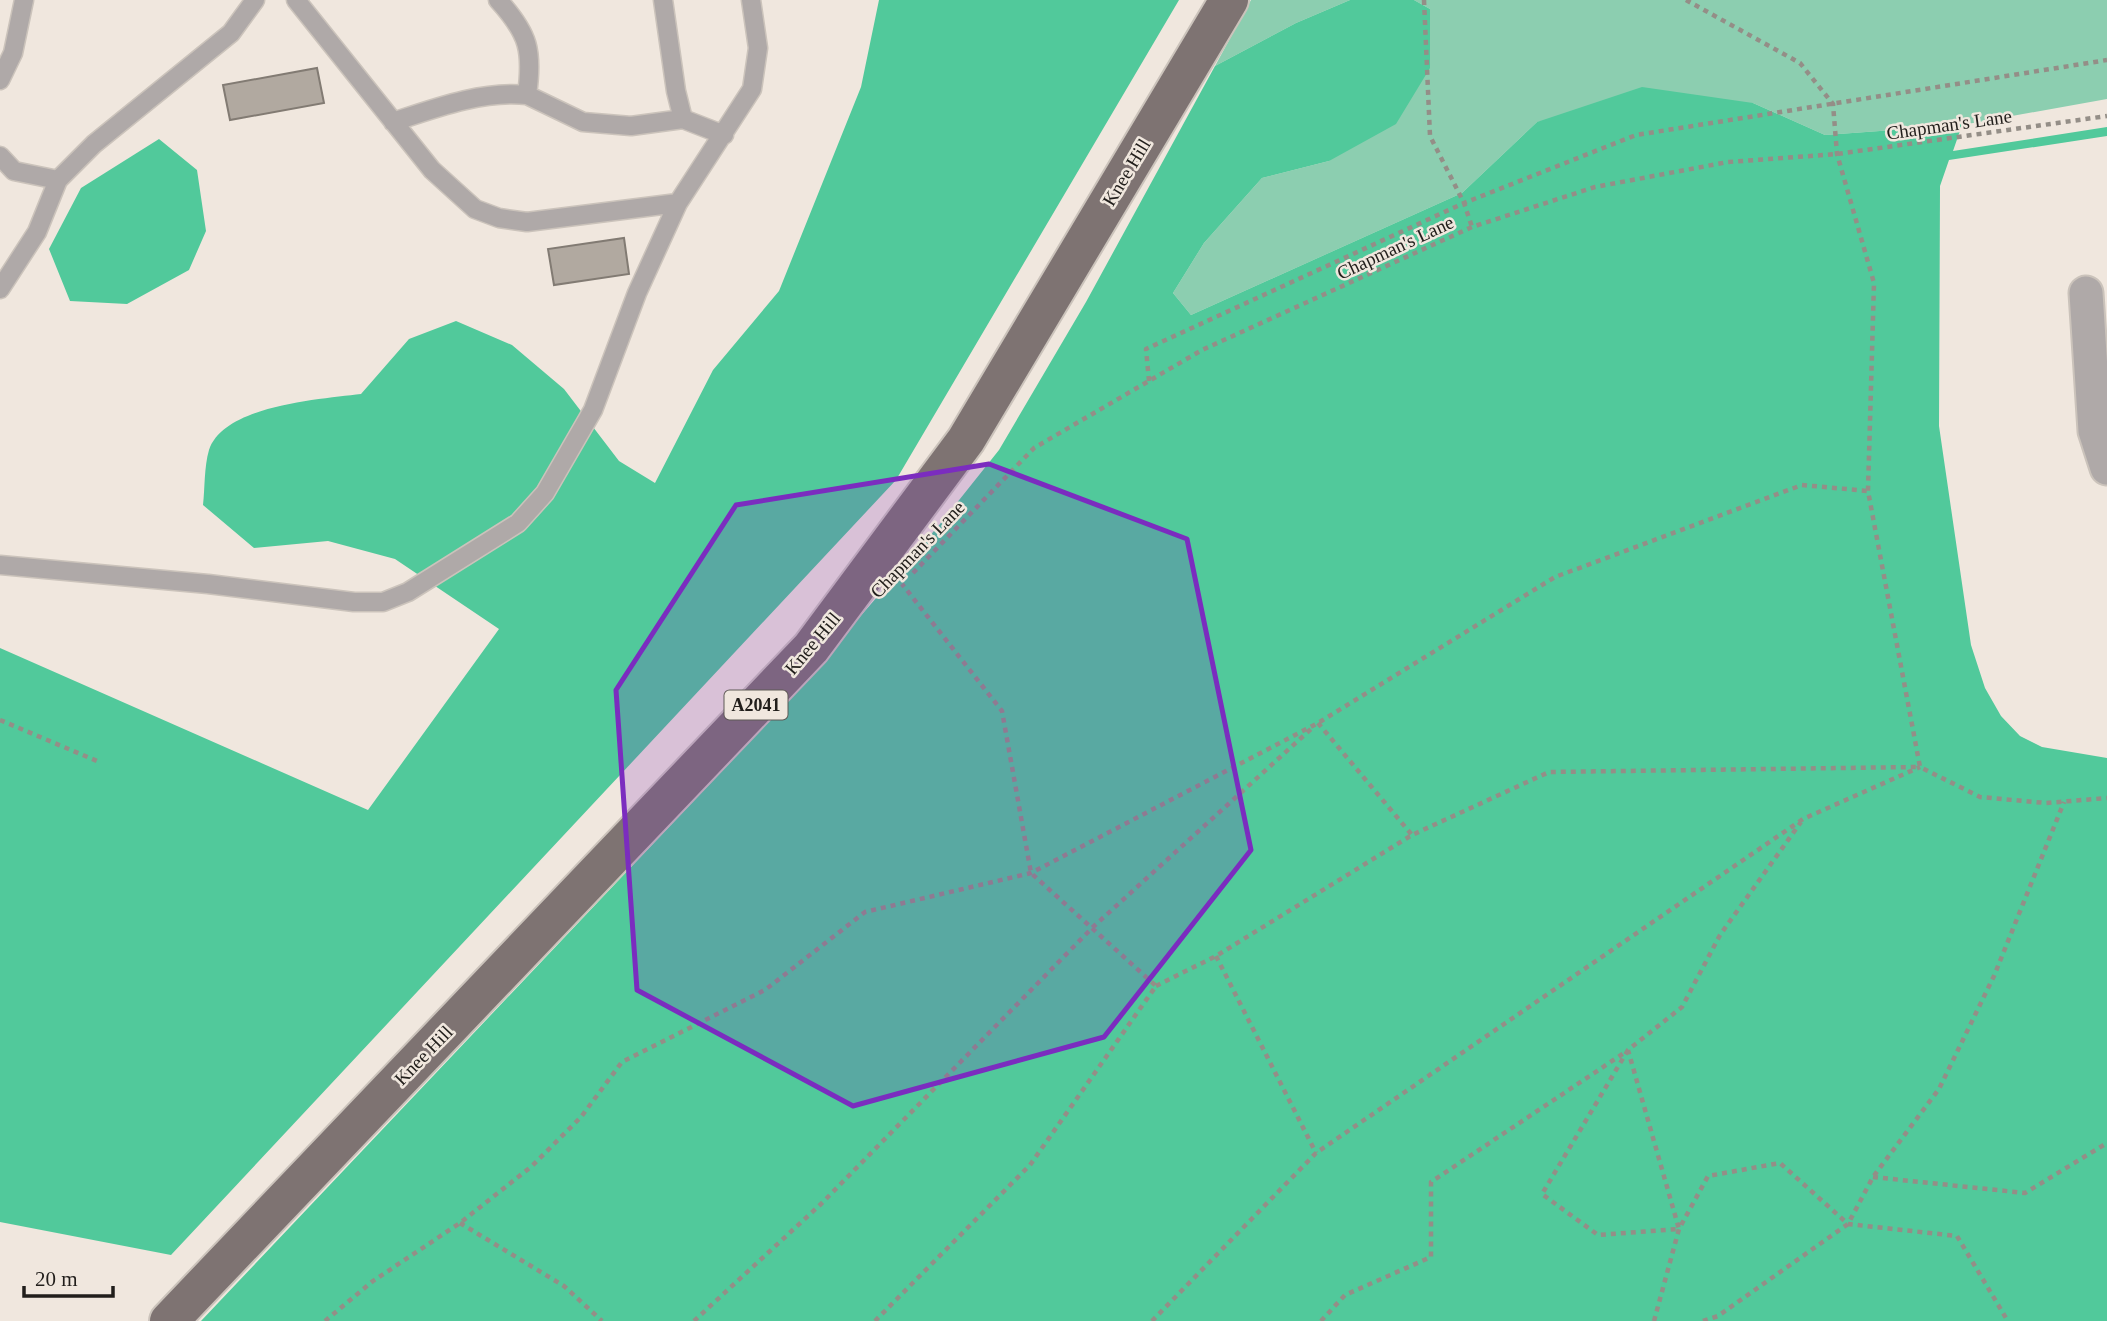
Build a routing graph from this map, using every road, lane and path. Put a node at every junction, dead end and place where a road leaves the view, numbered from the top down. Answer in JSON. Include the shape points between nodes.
{"nodes":[{"id":1,"x":24,"y":0,"type":"edge"},
{"id":2,"x":255,"y":0,"type":"edge"},
{"id":3,"x":296,"y":0,"type":"edge"},
{"id":4,"x":498,"y":0,"type":"edge"},
{"id":5,"x":663,"y":0,"type":"edge"},
{"id":6,"x":751,"y":0,"type":"edge"},
{"id":7,"x":1229,"y":0,"type":"edge"},
{"id":8,"x":1424,"y":0,"type":"edge"},
{"id":9,"x":1686,"y":0,"type":"edge"},
{"id":10,"x":2107,"y":60,"type":"edge"},
{"id":11,"x":0,"y":80,"type":"edge"},
{"id":12,"x":527,"y":95,"type":"junction"},
{"id":13,"x":1833,"y":104,"type":"junction"},
{"id":14,"x":2107,"y":116,"type":"edge"},
{"id":15,"x":683,"y":119,"type":"junction"},
{"id":16,"x":393,"y":121,"type":"junction"},
{"id":17,"x":724,"y":135,"type":"junction"},
{"id":18,"x":1837,"y":154,"type":"junction"},
{"id":19,"x":0,"y":156,"type":"edge"},
{"id":20,"x":58,"y":180,"type":"junction"},
{"id":21,"x":678,"y":203,"type":"junction"},
{"id":22,"x":1464,"y":203,"type":"junction"},
{"id":23,"x":1472,"y":227,"type":"junction"},
{"id":24,"x":0,"y":289,"type":"edge"},
{"id":25,"x":2086,"y":293,"type":"dead end"},
{"id":26,"x":1149,"y":381,"type":"junction"},
{"id":27,"x":2107,"y":468,"type":"edge"},
{"id":28,"x":1868,"y":491,"type":"junction"},
{"id":29,"x":0,"y":565,"type":"edge"},
{"id":30,"x":902,"y":584,"type":"junction"},
{"id":31,"x":892,"y":594,"type":"dead end"},
{"id":32,"x":0,"y":720,"type":"edge"},
{"id":33,"x":1318,"y":723,"type":"junction"},
{"id":34,"x":97,"y":761,"type":"dead end"},
{"id":35,"x":1920,"y":767,"type":"junction"},
{"id":36,"x":2107,"y":798,"type":"edge"},
{"id":37,"x":2064,"y":802,"type":"junction"},
{"id":38,"x":1803,"y":819,"type":"junction"},
{"id":39,"x":1412,"y":835,"type":"junction"},
{"id":40,"x":1031,"y":873,"type":"junction"},
{"id":41,"x":1093,"y":927,"type":"junction"},
{"id":42,"x":1216,"y":956,"type":"junction"},
{"id":43,"x":1156,"y":986,"type":"junction"},
{"id":44,"x":1628,"y":1050,"type":"junction"},
{"id":45,"x":2107,"y":1143,"type":"edge"},
{"id":46,"x":1316,"y":1153,"type":"junction"},
{"id":47,"x":1872,"y":1177,"type":"junction"},
{"id":48,"x":460,"y":1223,"type":"junction"},
{"id":49,"x":1849,"y":1224,"type":"junction"},
{"id":50,"x":1679,"y":1229,"type":"junction"},
{"id":51,"x":169,"y":1321,"type":"edge"},
{"id":52,"x":325,"y":1321,"type":"edge"},
{"id":53,"x":602,"y":1321,"type":"edge"},
{"id":54,"x":694,"y":1321,"type":"edge"},
{"id":55,"x":875,"y":1321,"type":"edge"},
{"id":56,"x":1152,"y":1321,"type":"edge"},
{"id":57,"x":1321,"y":1321,"type":"edge"},
{"id":58,"x":1654,"y":1321,"type":"edge"},
{"id":59,"x":1703,"y":1321,"type":"edge"},
{"id":60,"x":2004,"y":1321,"type":"edge"}],
"edges":[{"from":1,"to":11,"type":"lane","via":[[13,53]]},
{"from":2,"to":20,"type":"lane","via":[[231,33],[94,144]]},
{"from":3,"to":16,"type":"lane"},
{"from":4,"to":12,"type":"lane","via":[[528,43]]},
{"from":5,"to":15,"type":"lane"},
{"from":6,"to":17,"type":"lane","via":[[758,48],[752,89]]},
{"from":7,"to":51,"type":"main road","name":"Knee Hill","number":"A2041","via":[[966,440],[811,648]]},
{"from":8,"to":22,"type":"path","via":[[1430,136]]},
{"from":9,"to":13,"type":"path","via":[[1800,63]]},
{"from":10,"to":13,"type":"path"},
{"from":12,"to":15,"type":"lane","via":[[583,122],[631,126]]},
{"from":12,"to":16,"type":"lane","via":[[508,93]]},
{"from":13,"to":18,"type":"path"},
{"from":13,"to":22,"type":"path","via":[[1636,135]]},
{"from":14,"to":18,"type":"path","name":"Chapman's Lane"},
{"from":15,"to":17,"type":"lane"},
{"from":16,"to":21,"type":"lane","via":[[457,194],[475,209],[499,218],[527,222]]},
{"from":17,"to":21,"type":"lane"},
{"from":18,"to":23,"type":"path","name":"Chapman's Lane","via":[[1728,162],[1595,187]]},
{"from":18,"to":28,"type":"path","via":[[1874,284]]},
{"from":19,"to":20,"type":"lane","via":[[14,171]]},
{"from":20,"to":24,"type":"lane","via":[[37,232]]},
{"from":21,"to":29,"type":"lane","via":[[637,293],[593,410],[545,493],[518,523],[408,592],[383,602],[354,602],[236,586]]},
{"from":22,"to":23,"type":"path"},
{"from":22,"to":26,"type":"path","via":[[1146,349]]},
{"from":23,"to":26,"type":"path","name":"Chapman's Lane","via":[[1202,350]]},
{"from":25,"to":27,"type":"street","via":[[2095,431]]},
{"from":26,"to":30,"type":"path","name":"Chapman's Lane","via":[[1034,448]]},
{"from":28,"to":33,"type":"path","via":[[1802,485],[1555,577]]},
{"from":28,"to":35,"type":"path"},
{"from":30,"to":31,"type":"path","name":"Chapman's Lane"},
{"from":30,"to":40,"type":"path","via":[[1002,711]]},
{"from":32,"to":34,"type":"path"},
{"from":33,"to":39,"type":"path"},
{"from":33,"to":40,"type":"path"},
{"from":33,"to":41,"type":"path"},
{"from":35,"to":37,"type":"path","via":[[1980,797]]},
{"from":35,"to":38,"type":"path"},
{"from":35,"to":39,"type":"path","via":[[1549,772]]},
{"from":36,"to":37,"type":"path"},
{"from":37,"to":47,"type":"path","via":[[1994,976],[1939,1089]]},
{"from":38,"to":44,"type":"path","via":[[1720,934],[1682,1007]]},
{"from":38,"to":46,"type":"path"},
{"from":39,"to":42,"type":"path"},
{"from":40,"to":41,"type":"path"},
{"from":40,"to":48,"type":"path","via":[[865,912],[765,990],[622,1062],[581,1117],[532,1166]]},
{"from":41,"to":43,"type":"path"},
{"from":41,"to":54,"type":"path","via":[[821,1204]]},
{"from":42,"to":43,"type":"path"},
{"from":42,"to":46,"type":"path"},
{"from":43,"to":55,"type":"path","via":[[1030,1165]]},
{"from":44,"to":50,"type":"path"},
{"from":44,"to":50,"type":"path","via":[[1542,1194],[1598,1235]]},
{"from":44,"to":57,"type":"path","via":[[1431,1182],[1431,1257],[1345,1295]]},
{"from":45,"to":47,"type":"path","via":[[2025,1193]]},
{"from":46,"to":56,"type":"path"},
{"from":47,"to":49,"type":"path"},
{"from":48,"to":52,"type":"path","via":[[373,1281]]},
{"from":48,"to":53,"type":"path","via":[[564,1286]]},
{"from":49,"to":50,"type":"path","via":[[1780,1163],[1708,1176]]},
{"from":49,"to":59,"type":"path","via":[[1718,1316]]},
{"from":49,"to":60,"type":"path","via":[[1957,1236]]},
{"from":50,"to":58,"type":"path"}]}
